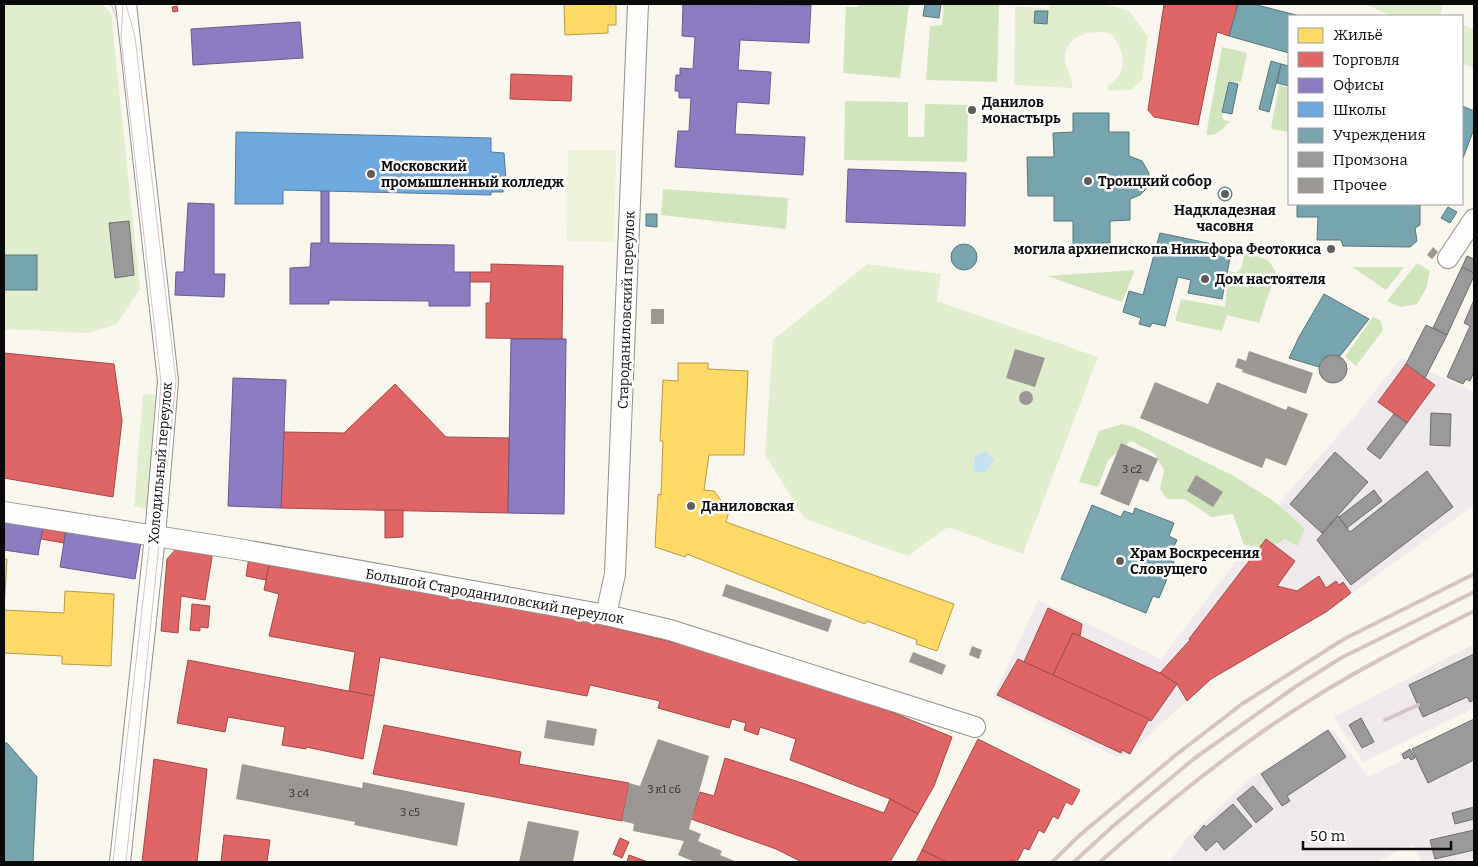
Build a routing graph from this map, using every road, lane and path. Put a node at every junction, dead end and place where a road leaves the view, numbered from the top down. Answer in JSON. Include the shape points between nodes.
{"nodes":[{"id":1,"x":126,"y":4,"type":"edge"},
{"id":2,"x":638,"y":4,"type":"edge"},
{"id":3,"x":1474,"y":218,"type":"edge"},
{"id":4,"x":1448,"y":258,"type":"dead end"},
{"id":5,"x":4,"y":512,"type":"edge"},
{"id":6,"x":155,"y":536,"type":"junction"},
{"id":7,"x":606,"y":615,"type":"junction"},
{"id":8,"x":975,"y":727,"type":"dead end"},
{"id":9,"x":120,"y":862,"type":"edge"}],
"edges":[{"from":1,"to":6,"type":"street","name":"Холодильный переулок","via":[[168,381]]},
{"from":2,"to":7,"type":"street","name":"Староданиловский переулок","via":[[615,574]]},
{"from":3,"to":4,"type":"street"},
{"from":5,"to":6,"type":"street","name":"Большой Староданиловский переулок"},
{"from":6,"to":7,"type":"street","name":"Большой Староданиловский переулок"},
{"from":6,"to":9,"type":"street","name":"Холодильный переулок"},
{"from":7,"to":8,"type":"street","name":"Большой Староданиловский переулок","via":[[670,630]]}]}
